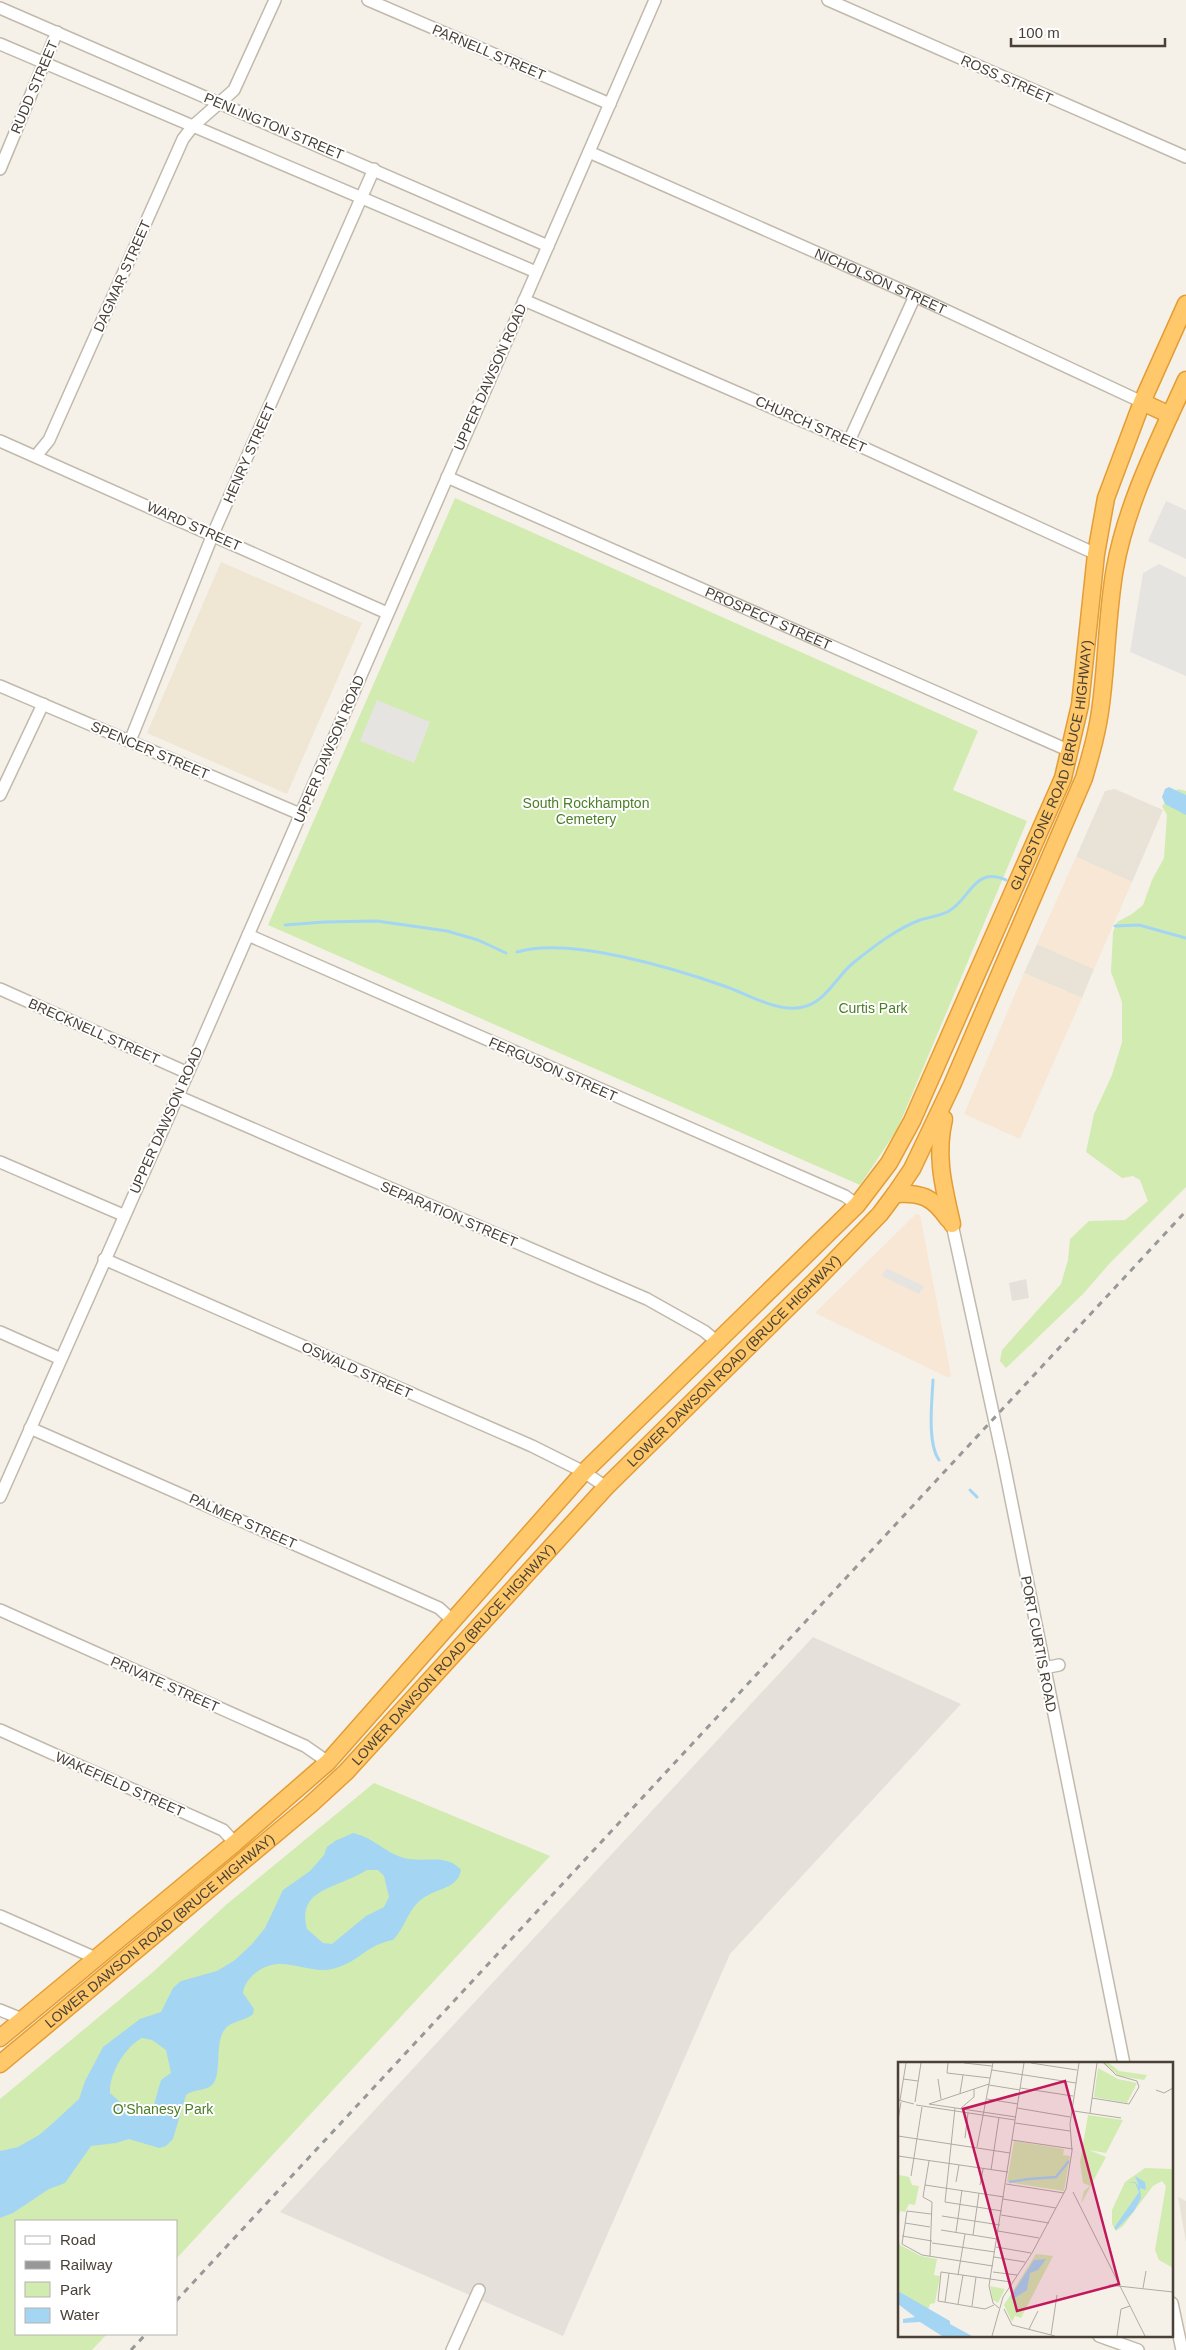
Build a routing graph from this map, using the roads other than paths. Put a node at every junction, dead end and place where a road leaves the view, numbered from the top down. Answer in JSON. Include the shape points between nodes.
{"nodes":[{"id":1,"x":275,"y":0,"type":"edge"},
{"id":2,"x":368,"y":0,"type":"edge"},
{"id":3,"x":655,"y":0,"type":"edge"},
{"id":4,"x":828,"y":0,"type":"edge"},
{"id":5,"x":0,"y":8,"type":"edge"},
{"id":6,"x":57,"y":32,"type":"junction"},
{"id":7,"x":0,"y":44,"type":"edge"},
{"id":8,"x":44,"y":64,"type":"junction"},
{"id":9,"x":218,"y":102,"type":"junction"},
{"id":10,"x":610,"y":104,"type":"junction"},
{"id":11,"x":193,"y":126,"type":"junction"},
{"id":12,"x":589,"y":152,"type":"junction"},
{"id":13,"x":1186,"y":157,"type":"edge"},
{"id":14,"x":0,"y":169,"type":"edge"},
{"id":15,"x":374,"y":169,"type":"junction"},
{"id":16,"x":361,"y":197,"type":"junction"},
{"id":17,"x":548,"y":246,"type":"junction"},
{"id":18,"x":536,"y":272,"type":"junction"},
{"id":19,"x":916,"y":296,"type":"junction"},
{"id":20,"x":524,"y":300,"type":"junction"},
{"id":21,"x":1186,"y":304,"type":"edge"},
{"id":22,"x":1186,"y":380,"type":"edge"},
{"id":23,"x":1142,"y":402,"type":"junction"},
{"id":24,"x":1170,"y":415,"type":"junction"},
{"id":25,"x":849,"y":441,"type":"junction"},
{"id":26,"x":0,"y":442,"type":"edge"},
{"id":27,"x":36,"y":456,"type":"junction"},
{"id":28,"x":447,"y":477,"type":"junction"},
{"id":29,"x":213,"y":534,"type":"junction"},
{"id":30,"x":1096,"y":554,"type":"junction"},
{"id":31,"x":387,"y":613,"type":"junction"},
{"id":32,"x":0,"y":686,"type":"edge"},
{"id":33,"x":43,"y":704,"type":"junction"},
{"id":34,"x":130,"y":741,"type":"junction"},
{"id":35,"x":1070,"y":751,"type":"junction"},
{"id":36,"x":1090,"y":758,"type":"junction"},
{"id":37,"x":0,"y":795,"type":"edge"},
{"id":38,"x":300,"y":814,"type":"junction"},
{"id":39,"x":248,"y":935,"type":"junction"},
{"id":40,"x":0,"y":989,"type":"edge"},
{"id":41,"x":188,"y":1073,"type":"junction"},
{"id":42,"x":952,"y":1085,"type":"junction"},
{"id":43,"x":177,"y":1096,"type":"junction"},
{"id":44,"x":0,"y":1162,"type":"edge"},
{"id":45,"x":895,"y":1194,"type":"junction"},
{"id":46,"x":857,"y":1205,"type":"junction"},
{"id":47,"x":880,"y":1214,"type":"joint"},
{"id":48,"x":124,"y":1215,"type":"junction"},
{"id":49,"x":952,"y":1224,"type":"junction"},
{"id":50,"x":104,"y":1260,"type":"junction"},
{"id":51,"x":0,"y":1332,"type":"edge"},
{"id":52,"x":716,"y":1341,"type":"junction"},
{"id":53,"x":61,"y":1359,"type":"junction"},
{"id":54,"x":30,"y":1428,"type":"junction"},
{"id":55,"x":584,"y":1472,"type":"junction"},
{"id":56,"x":606,"y":1487,"type":"junction"},
{"id":57,"x":0,"y":1497,"type":"edge"},
{"id":58,"x":0,"y":1610,"type":"edge"},
{"id":59,"x":452,"y":1620,"type":"junction"},
{"id":60,"x":1059,"y":1665,"type":"dead end"},
{"id":61,"x":1044,"y":1668,"type":"junction"},
{"id":62,"x":0,"y":1730,"type":"edge"},
{"id":63,"x":328,"y":1762,"type":"junction"},
{"id":64,"x":235,"y":1844,"type":"junction"},
{"id":65,"x":0,"y":1916,"type":"edge"},
{"id":66,"x":98,"y":1959,"type":"junction"},
{"id":67,"x":0,"y":2010,"type":"edge"},
{"id":68,"x":22,"y":2019,"type":"junction"},
{"id":69,"x":0,"y":2038,"type":"edge"},
{"id":70,"x":1124,"y":2062,"type":"edge"},
{"id":71,"x":0,"y":2064,"type":"edge"},
{"id":72,"x":479,"y":2290,"type":"dead end"},
{"id":73,"x":1174,"y":2312,"type":"edge"},
{"id":74,"x":1105,"y":2338,"type":"edge"},
{"id":75,"x":452,"y":2350,"type":"edge"},
{"id":76,"x":1138,"y":2350,"type":"edge"},
{"id":77,"x":1182,"y":2350,"type":"edge"}],
"edges":[{"from":1,"to":9,"type":"street","name":"DAGMAR STREET","via":[[234,90]]},
{"from":2,"to":10,"type":"street","name":"PARNELL STREET"},
{"from":3,"to":10,"type":"street","name":"UPPER DAWSON ROAD"},
{"from":4,"to":13,"type":"street","name":"ROSS STREET"},
{"from":5,"to":6,"type":"street","name":"PENLINGTON STREET"},
{"from":6,"to":8,"type":"street","name":"RUDD STREET"},
{"from":6,"to":9,"type":"street","name":"PENLINGTON STREET"},
{"from":7,"to":8,"type":"street"},
{"from":8,"to":11,"type":"street"},
{"from":8,"to":14,"type":"street","name":"RUDD STREET"},
{"from":9,"to":11,"type":"street","name":"DAGMAR STREET"},
{"from":9,"to":15,"type":"street","name":"PENLINGTON STREET"},
{"from":10,"to":12,"type":"street","name":"UPPER DAWSON ROAD"},
{"from":11,"to":16,"type":"street"},
{"from":11,"to":27,"type":"street","name":"DAGMAR STREET","via":[[183,139],[49,440]]},
{"from":12,"to":17,"type":"street","name":"UPPER DAWSON ROAD"},
{"from":12,"to":19,"type":"street","name":"NICHOLSON STREET"},
{"from":15,"to":16,"type":"street","name":"HENRY STREET"},
{"from":15,"to":17,"type":"street","name":"PENLINGTON STREET"},
{"from":16,"to":18,"type":"street"},
{"from":16,"to":29,"type":"street","name":"HENRY STREET"},
{"from":17,"to":18,"type":"street","name":"UPPER DAWSON ROAD"},
{"from":18,"to":20,"type":"street","name":"UPPER DAWSON ROAD"},
{"from":19,"to":23,"type":"street","name":"NICHOLSON STREET"},
{"from":19,"to":25,"type":"street"},
{"from":20,"to":25,"type":"street","name":"CHURCH STREET"},
{"from":20,"to":28,"type":"street","name":"UPPER DAWSON ROAD"},
{"from":21,"to":23,"type":"highway","name":"GLADSTONE ROAD (BRUCE HIGHWAY)"},
{"from":22,"to":24,"type":"highway","name":"GLADSTONE ROAD (BRUCE HIGHWAY)"},
{"from":23,"to":24,"type":"highway","name":"NICHOLSON STREET"},
{"from":23,"to":30,"type":"highway","name":"GLADSTONE ROAD (BRUCE HIGHWAY)","via":[[1112,480]]},
{"from":24,"to":36,"type":"highway","name":"GLADSTONE ROAD (BRUCE HIGHWAY)","via":[[1143,479],[1117,558],[1101,705]]},
{"from":25,"to":30,"type":"street","name":"CHURCH STREET"},
{"from":26,"to":27,"type":"street","name":"WARD STREET"},
{"from":27,"to":29,"type":"street","name":"WARD STREET"},
{"from":28,"to":31,"type":"street","name":"UPPER DAWSON ROAD"},
{"from":28,"to":35,"type":"street","name":"PROSPECT STREET"},
{"from":29,"to":31,"type":"street","name":"WARD STREET"},
{"from":29,"to":34,"type":"street","name":"HENRY STREET"},
{"from":30,"to":35,"type":"highway","name":"GLADSTONE ROAD (BRUCE HIGHWAY)","via":[[1084,678]]},
{"from":31,"to":38,"type":"street","name":"UPPER DAWSON ROAD"},
{"from":32,"to":33,"type":"street","name":"SPENCER STREET"},
{"from":33,"to":34,"type":"street","name":"SPENCER STREET"},
{"from":33,"to":37,"type":"street"},
{"from":34,"to":38,"type":"street","name":"SPENCER STREET"},
{"from":35,"to":36,"type":"highway","name":"PROSPECT STREET"},
{"from":35,"to":46,"type":"highway","name":"GLADSTONE ROAD (BRUCE HIGHWAY)","via":[[1052,805],[912,1121],[889,1164]]},
{"from":36,"to":42,"type":"highway","name":"GLADSTONE ROAD (BRUCE HIGHWAY)","via":[[1055,850]]},
{"from":38,"to":39,"type":"street","name":"UPPER DAWSON ROAD"},
{"from":39,"to":41,"type":"street","name":"UPPER DAWSON ROAD"},
{"from":39,"to":46,"type":"street","name":"FERGUSON STREET","via":[[846,1196]]},
{"from":40,"to":41,"type":"street","name":"BRECKNELL STREET"},
{"from":41,"to":43,"type":"street","name":"UPPER DAWSON ROAD"},
{"from":42,"to":45,"type":"highway","name":"GLADSTONE ROAD (BRUCE HIGHWAY)","via":[[912,1169]]},
{"from":42,"to":49,"type":"highway","via":[[939,1152]]},
{"from":43,"to":48,"type":"street","name":"UPPER DAWSON ROAD"},
{"from":43,"to":52,"type":"street","name":"SEPARATION STREET","via":[[647,1299]]},
{"from":44,"to":48,"type":"street"},
{"from":45,"to":47,"type":"highway","name":"GLADSTONE ROAD (BRUCE HIGHWAY)"},
{"from":45,"to":49,"type":"highway","via":[[912,1193],[930,1199],[938,1204]]},
{"from":46,"to":52,"type":"highway","name":"LOWER DAWSON ROAD (BRUCE HIGHWAY)"},
{"from":47,"to":56,"type":"highway","name":"LOWER DAWSON ROAD (BRUCE HIGHWAY)"},
{"from":48,"to":50,"type":"street","name":"UPPER DAWSON ROAD"},
{"from":49,"to":61,"type":"street","name":"PORT CURTIS ROAD"},
{"from":50,"to":53,"type":"street","name":"UPPER DAWSON ROAD"},
{"from":50,"to":55,"type":"street","name":"OSWALD STREET","via":[[523,1442]]},
{"from":51,"to":53,"type":"street"},
{"from":52,"to":55,"type":"highway","name":"LOWER DAWSON ROAD (BRUCE HIGHWAY)"},
{"from":53,"to":54,"type":"street","name":"UPPER DAWSON ROAD"},
{"from":54,"to":57,"type":"street","name":"UPPER DAWSON ROAD"},
{"from":54,"to":59,"type":"street","name":"PALMER STREET","via":[[439,1608]]},
{"from":55,"to":56,"type":"street","name":"OSWALD STREET"},
{"from":55,"to":59,"type":"highway","name":"LOWER DAWSON ROAD (BRUCE HIGHWAY)"},
{"from":56,"to":71,"type":"highway","name":"LOWER DAWSON ROAD (BRUCE HIGHWAY)","via":[[346,1772]]},
{"from":58,"to":63,"type":"street","name":"PRIVATE STREET","via":[[305,1746]]},
{"from":59,"to":63,"type":"highway","name":"LOWER DAWSON ROAD (BRUCE HIGHWAY)"},
{"from":60,"to":61,"type":"street"},
{"from":61,"to":70,"type":"street","name":"PORT CURTIS ROAD"},
{"from":62,"to":64,"type":"street","name":"WAKEFIELD STREET","via":[[223,1830]]},
{"from":63,"to":64,"type":"highway","name":"LOWER DAWSON ROAD (BRUCE HIGHWAY)"},
{"from":64,"to":66,"type":"highway","name":"LOWER DAWSON ROAD (BRUCE HIGHWAY)"},
{"from":65,"to":66,"type":"street"},
{"from":66,"to":68,"type":"highway","name":"LOWER DAWSON ROAD (BRUCE HIGHWAY)"},
{"from":67,"to":68,"type":"street"},
{"from":68,"to":69,"type":"highway","name":"LOWER DAWSON ROAD (BRUCE HIGHWAY)"},
{"from":72,"to":75,"type":"street"},
{"from":73,"to":77,"type":"street"},
{"from":74,"to":76,"type":"street"}]}
